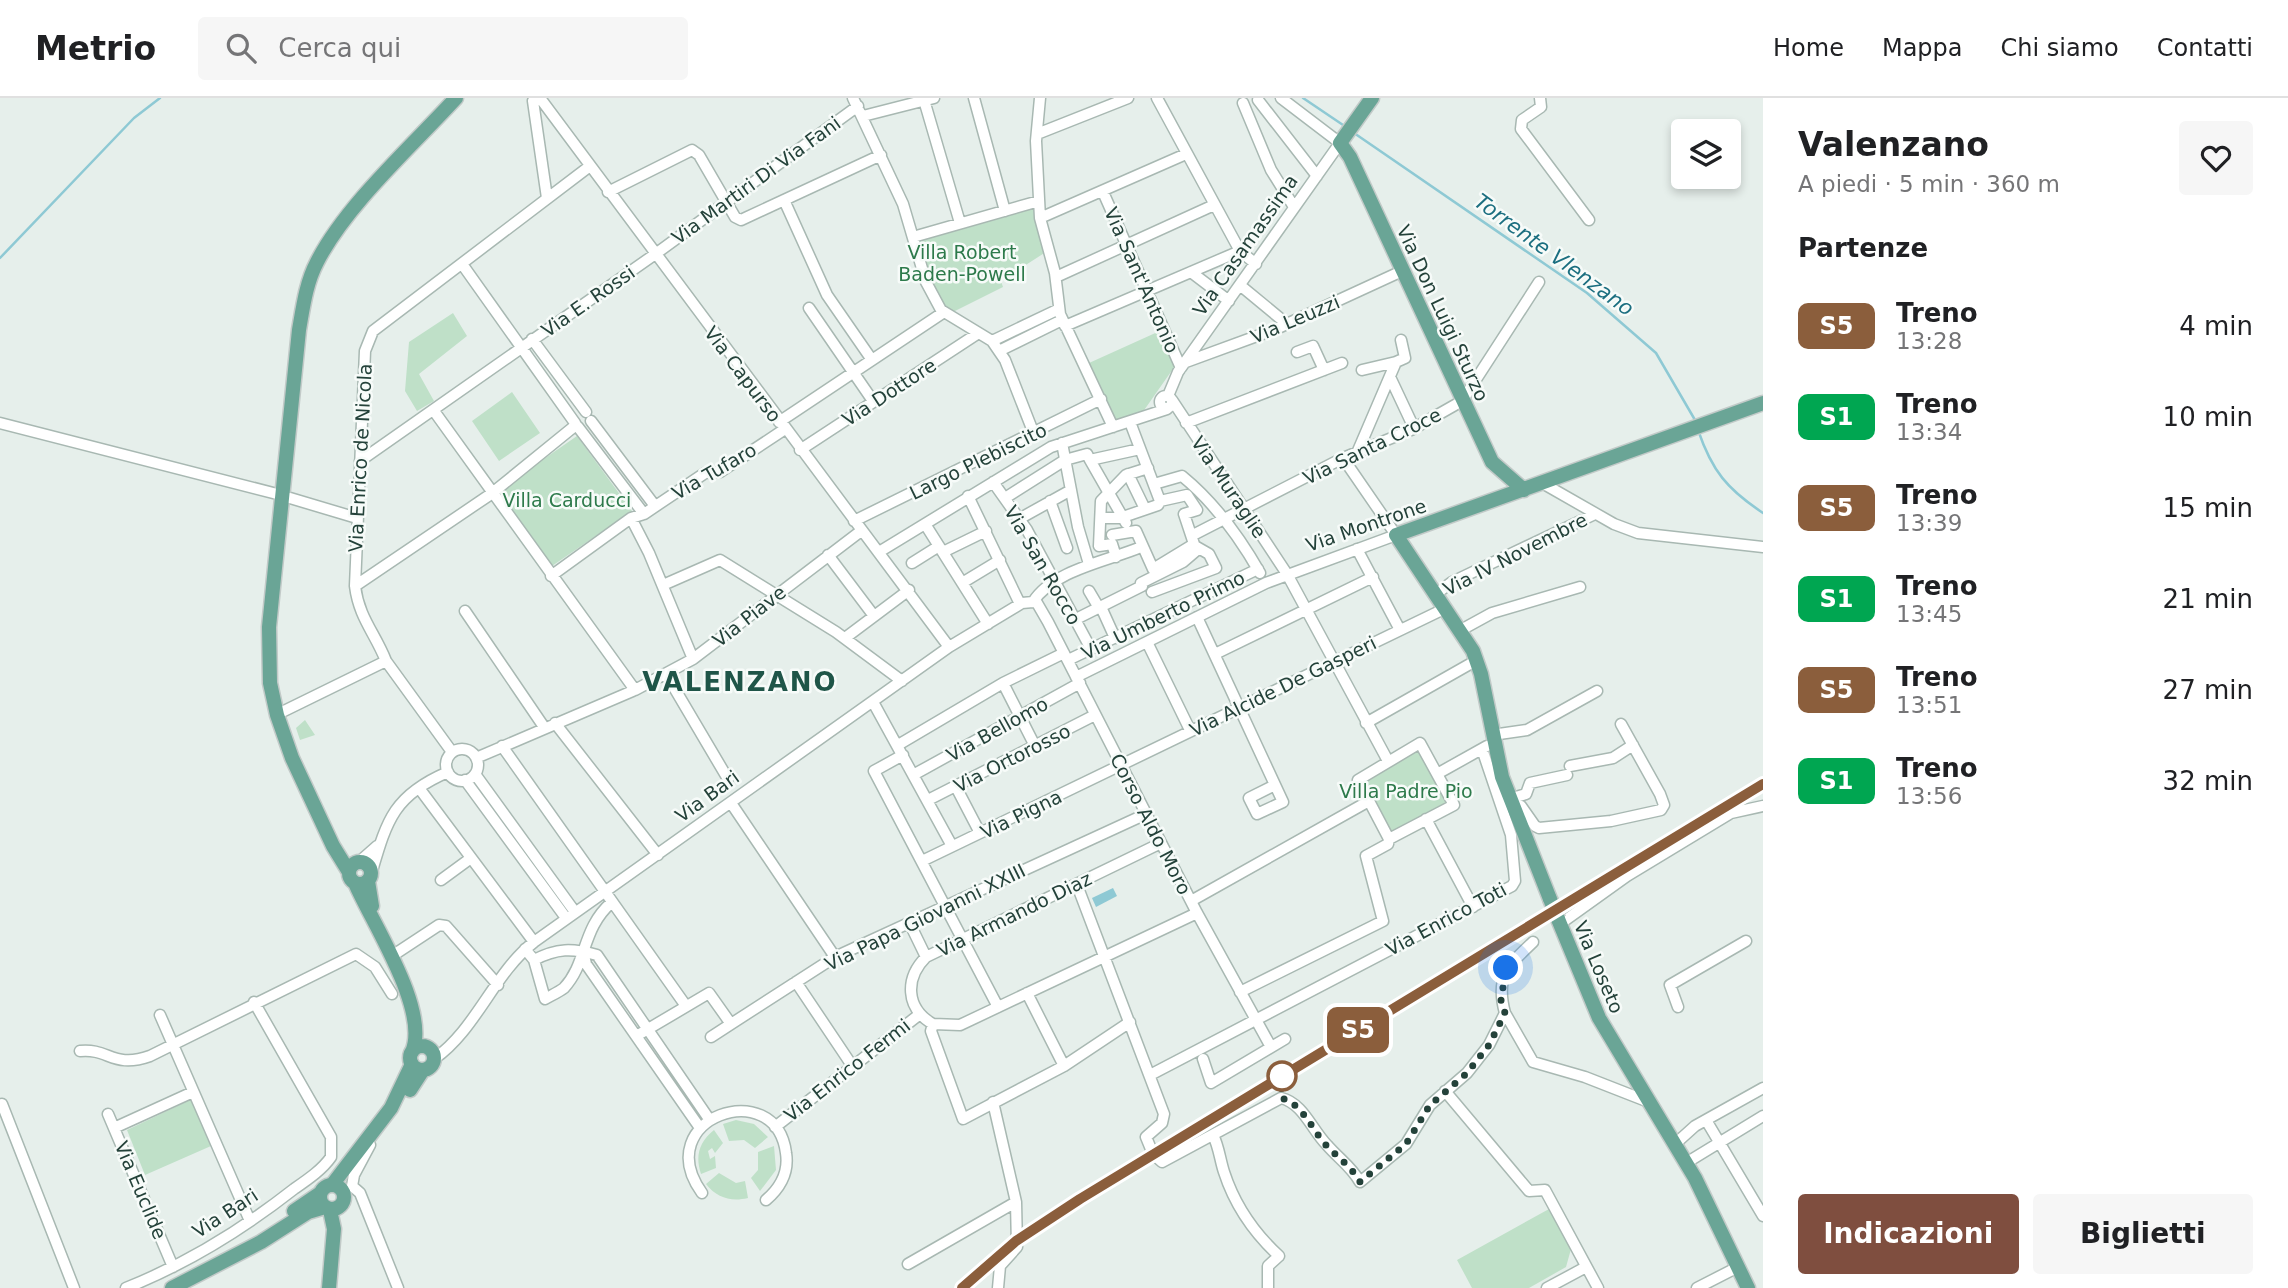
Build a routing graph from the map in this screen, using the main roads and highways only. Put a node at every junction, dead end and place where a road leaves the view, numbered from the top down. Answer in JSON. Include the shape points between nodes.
{"nodes":[{"id":1,"x":456,"y":98,"type":"edge"},
{"id":2,"x":1372,"y":98,"type":"edge"},
{"id":3,"x":1763,"y":404,"type":"edge"},
{"id":4,"x":1524,"y":490,"type":"junction"},
{"id":5,"x":285,"y":497,"type":"junction"},
{"id":6,"x":1396,"y":535,"type":"joint"},
{"id":7,"x":360,"y":872,"type":"junction"},
{"id":8,"x":393,"y":957,"type":"junction"},
{"id":9,"x":431,"y":1052,"type":"junction"},
{"id":10,"x":416,"y":1062,"type":"junction"},
{"id":11,"x":335,"y":1196,"type":"junction"},
{"id":12,"x":172,"y":1288,"type":"edge"},
{"id":13,"x":329,"y":1288,"type":"edge"},
{"id":14,"x":1748,"y":1288,"type":"edge"}],
"edges":[{"from":1,"to":5,"type":"main road","via":[[356,207],[316,264],[305,296]]},
{"from":2,"to":4,"type":"main road","name":"Via Don Luigi Sturzo","via":[[1341,141],[1492,462]]},
{"from":3,"to":4,"type":"main road","name":"Via Montrone"},
{"from":4,"to":6,"type":"main road","name":"Via Montrone"},
{"from":5,"to":7,"type":"main road","via":[[277,641],[284,711],[323,806]]},
{"from":5,"to":7,"type":"main road","via":[[268,643],[273,701],[292,758],[333,846]]},
{"from":6,"to":14,"type":"main road","name":"Via Loseto","bridge":true,"via":[[1477,660],[1491,744],[1510,801],[1599,1018],[1686,1163]]},
{"from":7,"to":8,"type":"main road"},
{"from":8,"to":9,"type":"main road","via":[[414,998]]},
{"from":8,"to":10,"type":"main road","via":[[416,1024]]},
{"from":9,"to":10,"type":"main road","via":[[419,1046]]},
{"from":9,"to":10,"type":"main road","via":[[431,1067]]},
{"from":10,"to":11,"type":"main road","name":"Via Bari"},
{"from":10,"to":11,"type":"main road","via":[[370,1145]]},
{"from":11,"to":12,"type":"main road","name":"Via Bari","via":[[261,1242]]},
{"from":11,"to":13,"type":"main road"}]}
